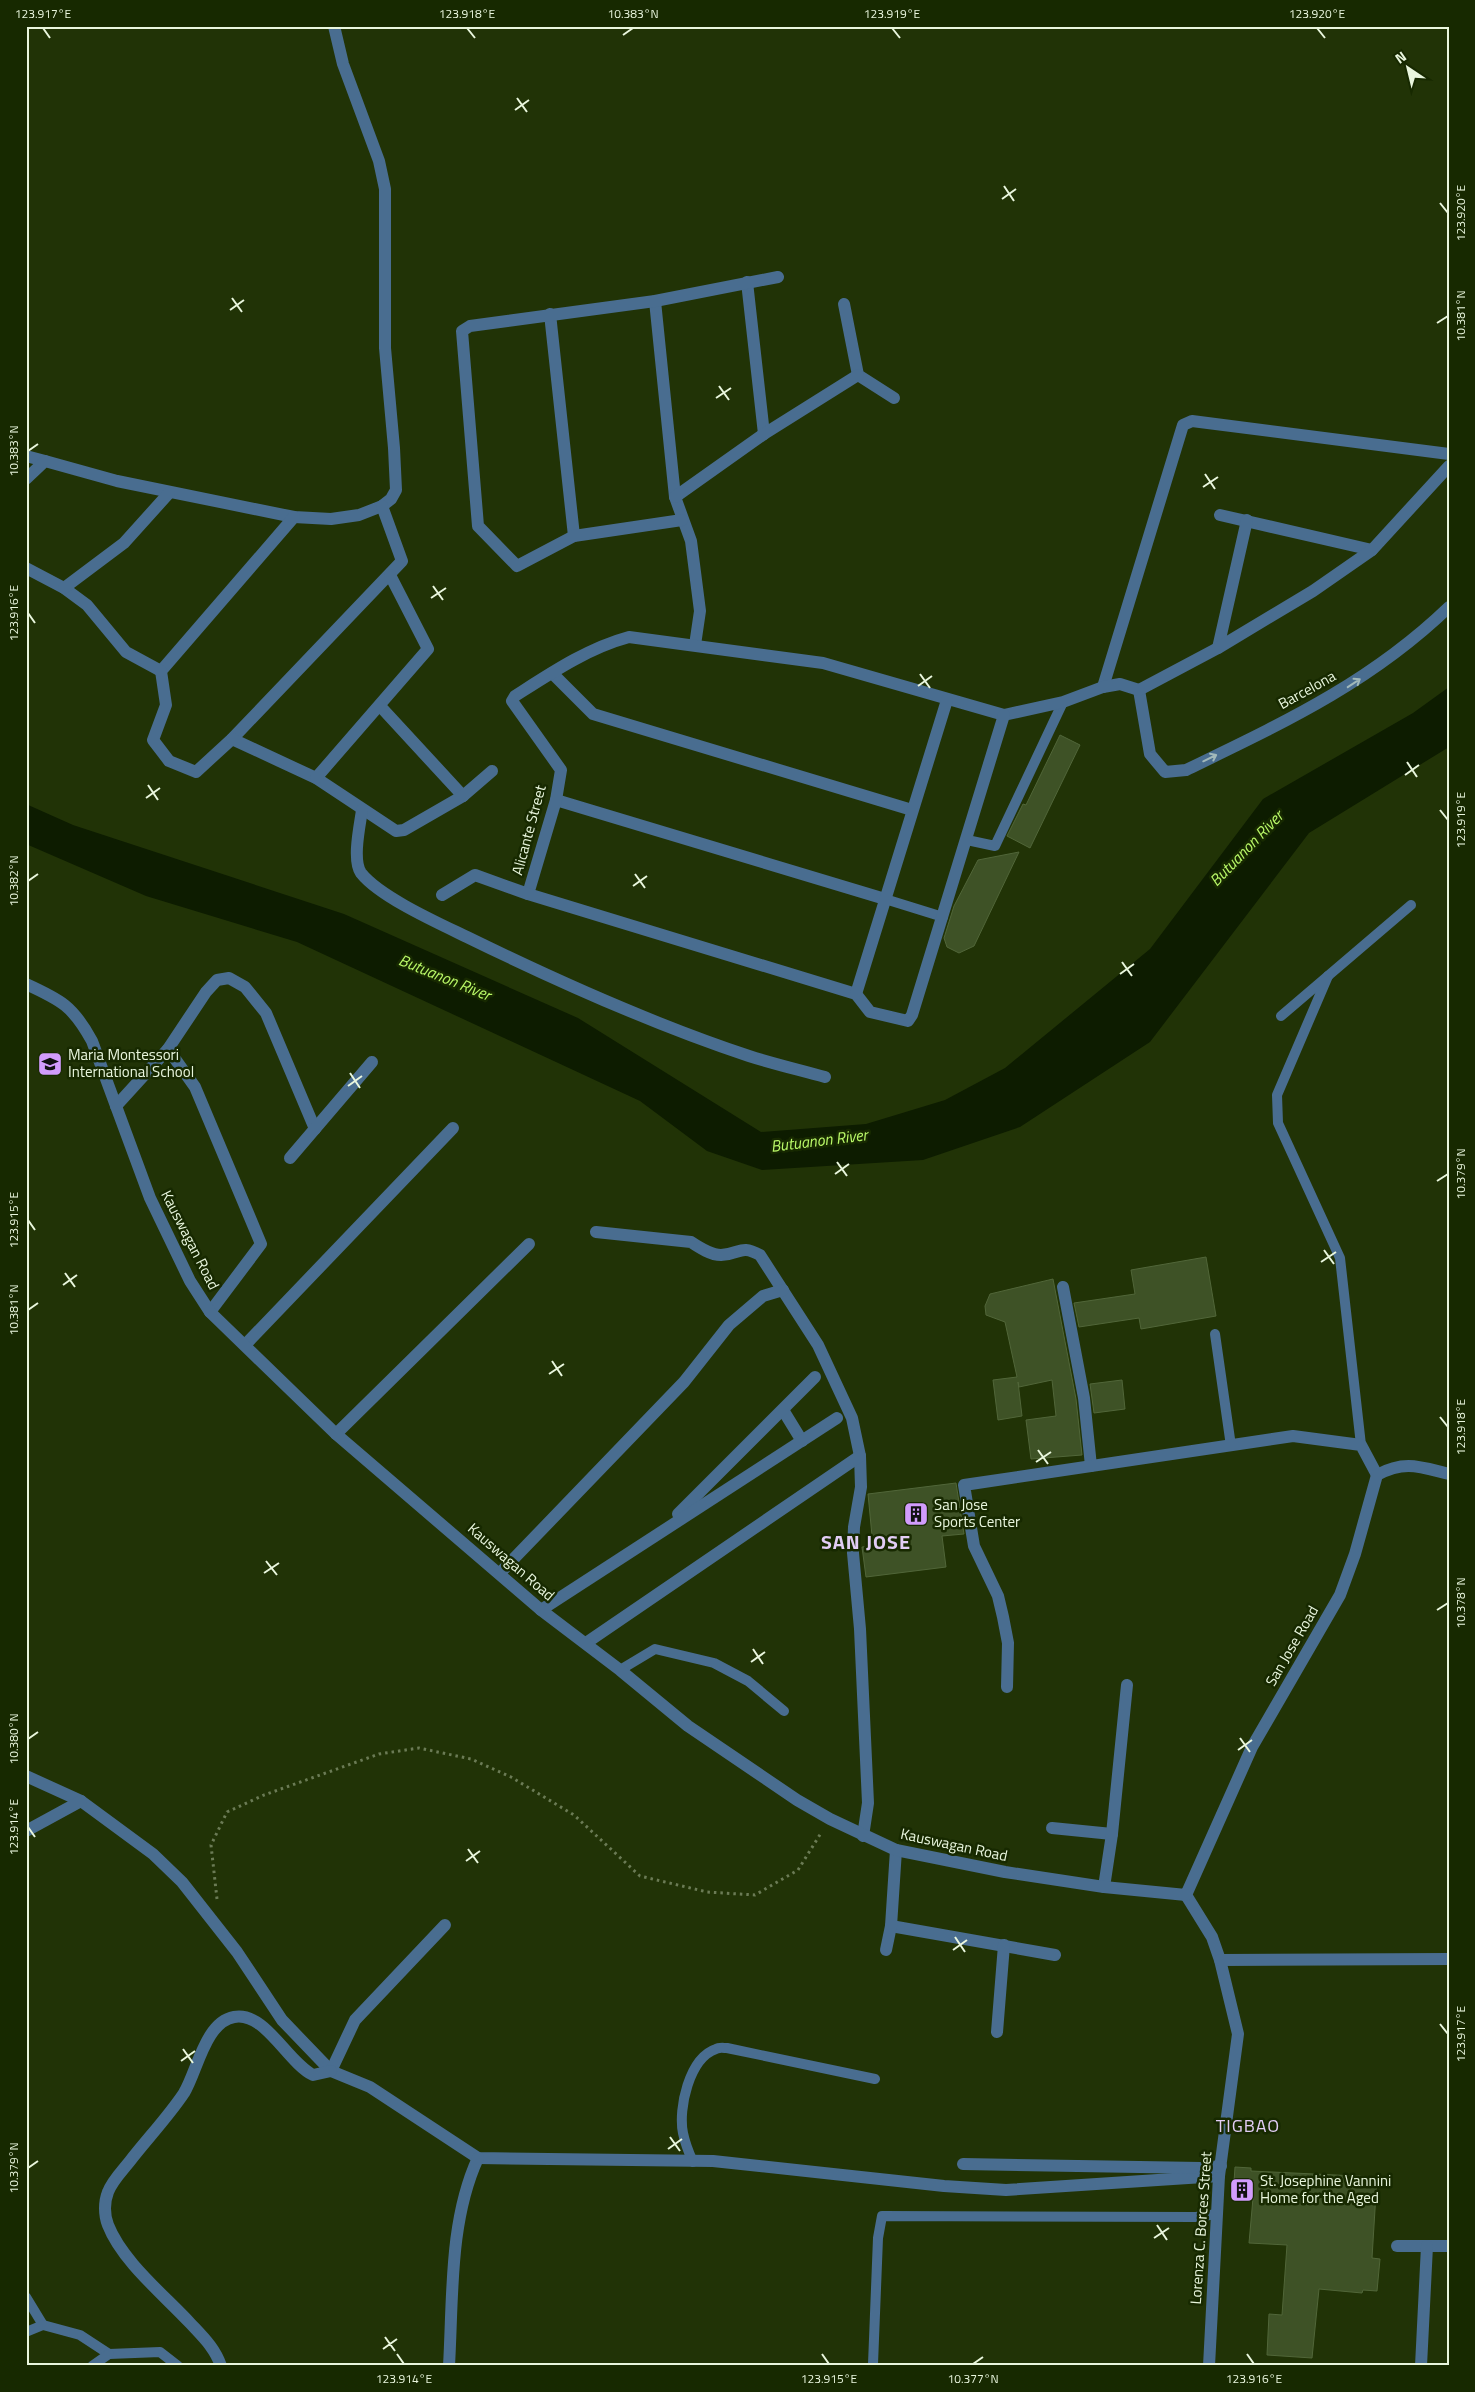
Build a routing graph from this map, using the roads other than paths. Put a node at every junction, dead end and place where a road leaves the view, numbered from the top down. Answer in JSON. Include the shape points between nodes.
{"nodes":[{"id":1,"x":334,"y":26,"type":"edge"},
{"id":2,"x":778,"y":277,"type":"dead end"},
{"id":3,"x":747,"y":282,"type":"junction"},
{"id":4,"x":655,"y":301,"type":"junction"},
{"id":5,"x":844,"y":304,"type":"dead end"},
{"id":6,"x":550,"y":314,"type":"junction"},
{"id":7,"x":858,"y":376,"type":"junction"},
{"id":8,"x":894,"y":398,"type":"dead end"},
{"id":9,"x":764,"y":434,"type":"junction"},
{"id":10,"x":1449,"y":454,"type":"edge"},
{"id":11,"x":26,"y":456,"type":"edge"},
{"id":12,"x":45,"y":461,"type":"junction"},
{"id":13,"x":1449,"y":466,"type":"edge"},
{"id":14,"x":26,"y":479,"type":"edge"},
{"id":15,"x":169,"y":493,"type":"junction"},
{"id":16,"x":674,"y":497,"type":"junction"},
{"id":17,"x":382,"y":506,"type":"junction"},
{"id":18,"x":1220,"y":515,"type":"dead end"},
{"id":19,"x":294,"y":518,"type":"junction"},
{"id":20,"x":682,"y":520,"type":"junction"},
{"id":21,"x":1247,"y":520,"type":"junction"},
{"id":22,"x":574,"y":536,"type":"junction"},
{"id":23,"x":1372,"y":550,"type":"junction"},
{"id":24,"x":26,"y":568,"type":"edge"},
{"id":25,"x":390,"y":575,"type":"junction"},
{"id":26,"x":64,"y":588,"type":"junction"},
{"id":27,"x":1449,"y":607,"type":"edge"},
{"id":28,"x":695,"y":645,"type":"junction"},
{"id":29,"x":1218,"y":648,"type":"junction"},
{"id":30,"x":161,"y":670,"type":"junction"},
{"id":31,"x":552,"y":673,"type":"junction"},
{"id":32,"x":1103,"y":687,"type":"junction"},
{"id":33,"x":1139,"y":690,"type":"junction"},
{"id":34,"x":947,"y":700,"type":"junction"},
{"id":35,"x":1064,"y":702,"type":"junction"},
{"id":36,"x":380,"y":706,"type":"junction"},
{"id":37,"x":1004,"y":715,"type":"junction"},
{"id":38,"x":232,"y":739,"type":"junction"},
{"id":39,"x":492,"y":771,"type":"dead end"},
{"id":40,"x":316,"y":778,"type":"junction"},
{"id":41,"x":463,"y":796,"type":"junction"},
{"id":42,"x":556,"y":800,"type":"junction"},
{"id":43,"x":362,"y":810,"type":"junction"},
{"id":44,"x":912,"y":810,"type":"junction"},
{"id":45,"x":967,"y":840,"type":"junction"},
{"id":46,"x":528,"y":894,"type":"junction"},
{"id":47,"x":442,"y":895,"type":"dead end"},
{"id":48,"x":885,"y":898,"type":"junction"},
{"id":49,"x":1411,"y":905,"type":"dead end"},
{"id":50,"x":943,"y":917,"type":"junction"},
{"id":51,"x":1328,"y":976,"type":"junction"},
{"id":52,"x":26,"y":984,"type":"edge"},
{"id":53,"x":856,"y":994,"type":"junction"},
{"id":54,"x":1281,"y":1016,"type":"dead end"},
{"id":55,"x":168,"y":1049,"type":"junction"},
{"id":56,"x":372,"y":1062,"type":"dead end"},
{"id":57,"x":825,"y":1077,"type":"dead end"},
{"id":58,"x":116,"y":1106,"type":"junction"},
{"id":59,"x":454,"y":1128,"type":"dead end"},
{"id":60,"x":315,"y":1129,"type":"junction"},
{"id":61,"x":290,"y":1158,"type":"dead end"},
{"id":62,"x":596,"y":1232,"type":"dead end"},
{"id":63,"x":528,"y":1244,"type":"dead end"},
{"id":64,"x":1063,"y":1287,"type":"dead end"},
{"id":65,"x":783,"y":1290,"type":"junction"},
{"id":66,"x":210,"y":1312,"type":"junction"},
{"id":67,"x":1215,"y":1334,"type":"dead end"},
{"id":68,"x":245,"y":1345,"type":"junction"},
{"id":69,"x":815,"y":1377,"type":"dead end"},
{"id":70,"x":782,"y":1410,"type":"junction"},
{"id":71,"x":837,"y":1418,"type":"dead end"},
{"id":72,"x":336,"y":1434,"type":"junction"},
{"id":73,"x":802,"y":1441,"type":"junction"},
{"id":74,"x":1361,"y":1445,"type":"junction"},
{"id":75,"x":1231,"y":1446,"type":"junction"},
{"id":76,"x":860,"y":1456,"type":"junction"},
{"id":77,"x":1091,"y":1466,"type":"junction"},
{"id":78,"x":1449,"y":1474,"type":"edge"},
{"id":79,"x":1377,"y":1475,"type":"junction"},
{"id":80,"x":660,"y":1532,"type":"junction"},
{"id":81,"x":500,"y":1573,"type":"junction"},
{"id":82,"x":541,"y":1610,"type":"junction"},
{"id":83,"x":586,"y":1644,"type":"junction"},
{"id":84,"x":620,"y":1670,"type":"junction"},
{"id":85,"x":1127,"y":1685,"type":"dead end"},
{"id":86,"x":1007,"y":1687,"type":"dead end"},
{"id":87,"x":784,"y":1711,"type":"dead end"},
{"id":88,"x":26,"y":1776,"type":"edge"},
{"id":89,"x":81,"y":1801,"type":"junction"},
{"id":90,"x":1052,"y":1828,"type":"dead end"},
{"id":91,"x":26,"y":1831,"type":"edge"},
{"id":92,"x":1112,"y":1834,"type":"junction"},
{"id":93,"x":863,"y":1836,"type":"junction"},
{"id":94,"x":896,"y":1850,"type":"junction"},
{"id":95,"x":1104,"y":1887,"type":"junction"},
{"id":96,"x":1186,"y":1895,"type":"junction"},
{"id":97,"x":445,"y":1925,"type":"dead end"},
{"id":98,"x":891,"y":1926,"type":"junction"},
{"id":99,"x":1004,"y":1945,"type":"junction"},
{"id":100,"x":886,"y":1950,"type":"dead end"},
{"id":101,"x":1055,"y":1955,"type":"dead end"},
{"id":102,"x":1449,"y":1959,"type":"edge"},
{"id":103,"x":1220,"y":1960,"type":"junction"},
{"id":104,"x":997,"y":2032,"type":"dead end"},
{"id":105,"x":331,"y":2071,"type":"junction"},
{"id":106,"x":876,"y":2079,"type":"dead end"},
{"id":107,"x":478,"y":2158,"type":"junction"},
{"id":108,"x":693,"y":2162,"type":"junction"},
{"id":109,"x":963,"y":2164,"type":"dead end"},
{"id":110,"x":1220,"y":2171,"type":"junction"},
{"id":111,"x":1217,"y":2214,"type":"junction"},
{"id":112,"x":1397,"y":2246,"type":"dead end"},
{"id":113,"x":1427,"y":2246,"type":"junction"},
{"id":114,"x":1449,"y":2246,"type":"edge"},
{"id":115,"x":26,"y":2297,"type":"edge"},
{"id":116,"x":43,"y":2325,"type":"junction"},
{"id":117,"x":26,"y":2332,"type":"edge"},
{"id":118,"x":109,"y":2354,"type":"junction"},
{"id":119,"x":873,"y":2364,"type":"dead end"},
{"id":120,"x":92,"y":2366,"type":"edge"},
{"id":121,"x":178,"y":2366,"type":"edge"},
{"id":122,"x":221,"y":2366,"type":"edge"},
{"id":123,"x":449,"y":2366,"type":"edge"},
{"id":124,"x":1208,"y":2366,"type":"edge"},
{"id":125,"x":1421,"y":2366,"type":"edge"}],
"edges":[{"from":1,"to":17,"type":"street","via":[[343,64],[385,189],[384,348],[396,490]]},
{"from":2,"to":3,"type":"street"},
{"from":3,"to":4,"type":"street"},
{"from":3,"to":9,"type":"street"},
{"from":4,"to":6,"type":"street"},
{"from":4,"to":16,"type":"street"},
{"from":5,"to":7,"type":"street"},
{"from":6,"to":22,"type":"street"},
{"from":6,"to":22,"type":"street","via":[[470,326],[462,331],[478,526],[517,566]]},
{"from":7,"to":8,"type":"street"},
{"from":7,"to":9,"type":"street"},
{"from":9,"to":16,"type":"street"},
{"from":10,"to":32,"type":"street","via":[[1192,422],[1184,425]]},
{"from":11,"to":12,"type":"street"},
{"from":12,"to":14,"type":"street"},
{"from":12,"to":15,"type":"street"},
{"from":13,"to":23,"type":"street"},
{"from":15,"to":19,"type":"street"},
{"from":15,"to":26,"type":"street","via":[[124,543]]},
{"from":16,"to":20,"type":"street"},
{"from":17,"to":19,"type":"street","via":[[359,515],[331,519]]},
{"from":17,"to":25,"type":"street","via":[[402,561]]},
{"from":18,"to":21,"type":"street"},
{"from":19,"to":30,"type":"street"},
{"from":20,"to":22,"type":"street"},
{"from":20,"to":28,"type":"street","via":[[691,541],[700,612]]},
{"from":21,"to":23,"type":"street"},
{"from":21,"to":29,"type":"street"},
{"from":23,"to":29,"type":"street","via":[[1313,592]]},
{"from":24,"to":26,"type":"street"},
{"from":25,"to":36,"type":"street","via":[[428,649]]},
{"from":25,"to":38,"type":"street"},
{"from":26,"to":30,"type":"street","via":[[87,605],[126,652]]},
{"from":33,"to":27,"type":"street","name":"Barcelona","one_way":true,"via":[[1150,754],[1165,772],[1186,770],[1317,705],[1380,666]]},
{"from":28,"to":31,"type":"street","via":[[629,637],[607,643]]},
{"from":28,"to":34,"type":"street","via":[[822,663]]},
{"from":29,"to":33,"type":"street"},
{"from":30,"to":38,"type":"street","via":[[166,705],[152,740],[168,761],[196,772]]},
{"from":31,"to":42,"type":"street","name":"Alicante Street","via":[[512,701],[560,767]]},
{"from":31,"to":44,"type":"street","via":[[593,714]]},
{"from":32,"to":33,"type":"street","via":[[1120,684]]},
{"from":32,"to":35,"type":"street"},
{"from":34,"to":37,"type":"street"},
{"from":34,"to":44,"type":"street"},
{"from":35,"to":37,"type":"street"},
{"from":35,"to":45,"type":"lane","via":[[996,846]]},
{"from":36,"to":40,"type":"street"},
{"from":36,"to":41,"type":"street"},
{"from":37,"to":45,"type":"street"},
{"from":38,"to":40,"type":"street"},
{"from":39,"to":41,"type":"street"},
{"from":40,"to":43,"type":"street"},
{"from":41,"to":43,"type":"street","via":[[404,830],[396,831]]},
{"from":42,"to":46,"type":"street","name":"Alicante Street"},
{"from":42,"to":48,"type":"street"},
{"from":43,"to":57,"type":"street","via":[[356,862],[360,872],[382,891],[439,924],[617,1006],[749,1056]]},
{"from":44,"to":48,"type":"street"},
{"from":45,"to":50,"type":"street"},
{"from":46,"to":47,"type":"street","via":[[475,874]]},
{"from":46,"to":53,"type":"street"},
{"from":48,"to":50,"type":"lane"},
{"from":48,"to":53,"type":"street"},
{"from":49,"to":51,"type":"lane"},
{"from":50,"to":53,"type":"street","via":[[908,1021],[870,1012]]},
{"from":51,"to":54,"type":"lane"},
{"from":51,"to":74,"type":"lane","via":[[1277,1095],[1278,1123],[1340,1258]]},
{"from":52,"to":58,"type":"street","name":"Kauswagan Road","via":[[61,1000],[80,1019],[92,1041]]},
{"from":55,"to":58,"type":"street"},
{"from":55,"to":60,"type":"street","via":[[206,992],[217,980],[228,978],[245,988],[266,1013]]},
{"from":55,"to":66,"type":"street","via":[[195,1088],[261,1244]]},
{"from":56,"to":60,"type":"street"},
{"from":58,"to":66,"type":"street","name":"Kauswagan Road","via":[[158,1215],[190,1281]]},
{"from":59,"to":68,"type":"street"},
{"from":60,"to":61,"type":"street"},
{"from":62,"to":65,"type":"street","via":[[691,1242],[720,1255],[746,1249],[760,1256]]},
{"from":63,"to":72,"type":"street"},
{"from":64,"to":77,"type":"street","via":[[1084,1398]]},
{"from":65,"to":76,"type":"street","via":[[830,1369],[852,1418]]},
{"from":65,"to":81,"type":"street","via":[[763,1296],[729,1325],[684,1382]]},
{"from":66,"to":68,"type":"street","name":"Kauswagan Road"},
{"from":67,"to":75,"type":"lane"},
{"from":68,"to":72,"type":"street","name":"Kauswagan Road"},
{"from":69,"to":70,"type":"street"},
{"from":70,"to":73,"type":"street"},
{"from":70,"to":80,"type":"street"},
{"from":71,"to":73,"type":"street"},
{"from":72,"to":81,"type":"street","name":"Kauswagan Road"},
{"from":73,"to":80,"type":"street"},
{"from":74,"to":75,"type":"street","via":[[1293,1436]]},
{"from":74,"to":79,"type":"street"},
{"from":75,"to":77,"type":"street"},
{"from":76,"to":83,"type":"street"},
{"from":76,"to":93,"type":"street","via":[[861,1488],[853,1553],[868,1803]]},
{"from":77,"to":86,"type":"street","via":[[964,1485],[974,1546],[998,1596],[1003,1617],[1008,1643]]},
{"from":78,"to":79,"type":"street","via":[[1412,1465],[1393,1467]]},
{"from":79,"to":96,"type":"street","name":"San Jose Road","via":[[1340,1595],[1252,1747]]},
{"from":80,"to":82,"type":"street"},
{"from":81,"to":82,"type":"street","name":"Kauswagan Road"},
{"from":82,"to":83,"type":"street","name":"Kauswagan Road"},
{"from":83,"to":84,"type":"street","name":"Kauswagan Road"},
{"from":84,"to":87,"type":"lane","via":[[655,1649],[714,1663],[748,1681]]},
{"from":84,"to":93,"type":"street","name":"Kauswagan Road","via":[[688,1726],[797,1800]]},
{"from":85,"to":92,"type":"street"},
{"from":88,"to":89,"type":"street"},
{"from":89,"to":91,"type":"street"},
{"from":89,"to":105,"type":"street","via":[[153,1854],[182,1882],[237,1952],[282,2020]]},
{"from":90,"to":92,"type":"street"},
{"from":92,"to":95,"type":"street"},
{"from":93,"to":94,"type":"street","name":"Kauswagan Road"},
{"from":94,"to":95,"type":"street","name":"Kauswagan Road","via":[[997,1871]]},
{"from":94,"to":98,"type":"street"},
{"from":95,"to":96,"type":"street","name":"Kauswagan Road"},
{"from":96,"to":103,"type":"street","name":"Lorenza C. Borces Street","via":[[1212,1938]]},
{"from":97,"to":105,"type":"street","via":[[355,2020]]},
{"from":98,"to":99,"type":"street"},
{"from":98,"to":100,"type":"street"},
{"from":99,"to":101,"type":"street"},
{"from":99,"to":104,"type":"street"},
{"from":102,"to":103,"type":"street"},
{"from":103,"to":110,"type":"street","name":"Lorenza C. Borces Street","via":[[1238,2034]]},
{"from":105,"to":107,"type":"street","via":[[370,2087]]},
{"from":105,"to":122,"type":"street","via":[[313,2076],[301,2069],[259,2022],[233,2017],[211,2035],[184,2093],[108,2192],[104,2210],[108,2226],[125,2255],[210,2344]]},
{"from":106,"to":108,"type":"lane","via":[[716,2048],[691,2074],[682,2105],[682,2132]]},
{"from":107,"to":108,"type":"street"},
{"from":107,"to":123,"type":"street","via":[[468,2181],[456,2242]]},
{"from":108,"to":110,"type":"street","via":[[713,2161],[1006,2190]]},
{"from":109,"to":110,"type":"street"},
{"from":110,"to":111,"type":"street","name":"Lorenza C. Borces Street"},
{"from":111,"to":119,"type":"lane","via":[[1196,2217],[882,2216],[878,2238]]},
{"from":111,"to":124,"type":"street","name":"Lorenza C. Borces Street"},
{"from":112,"to":113,"type":"street"},
{"from":113,"to":114,"type":"street"},
{"from":113,"to":125,"type":"street"},
{"from":115,"to":116,"type":"lane"},
{"from":116,"to":117,"type":"lane"},
{"from":116,"to":118,"type":"lane","via":[[80,2335]]},
{"from":118,"to":120,"type":"lane"},
{"from":118,"to":121,"type":"lane","via":[[160,2352]]}]}
